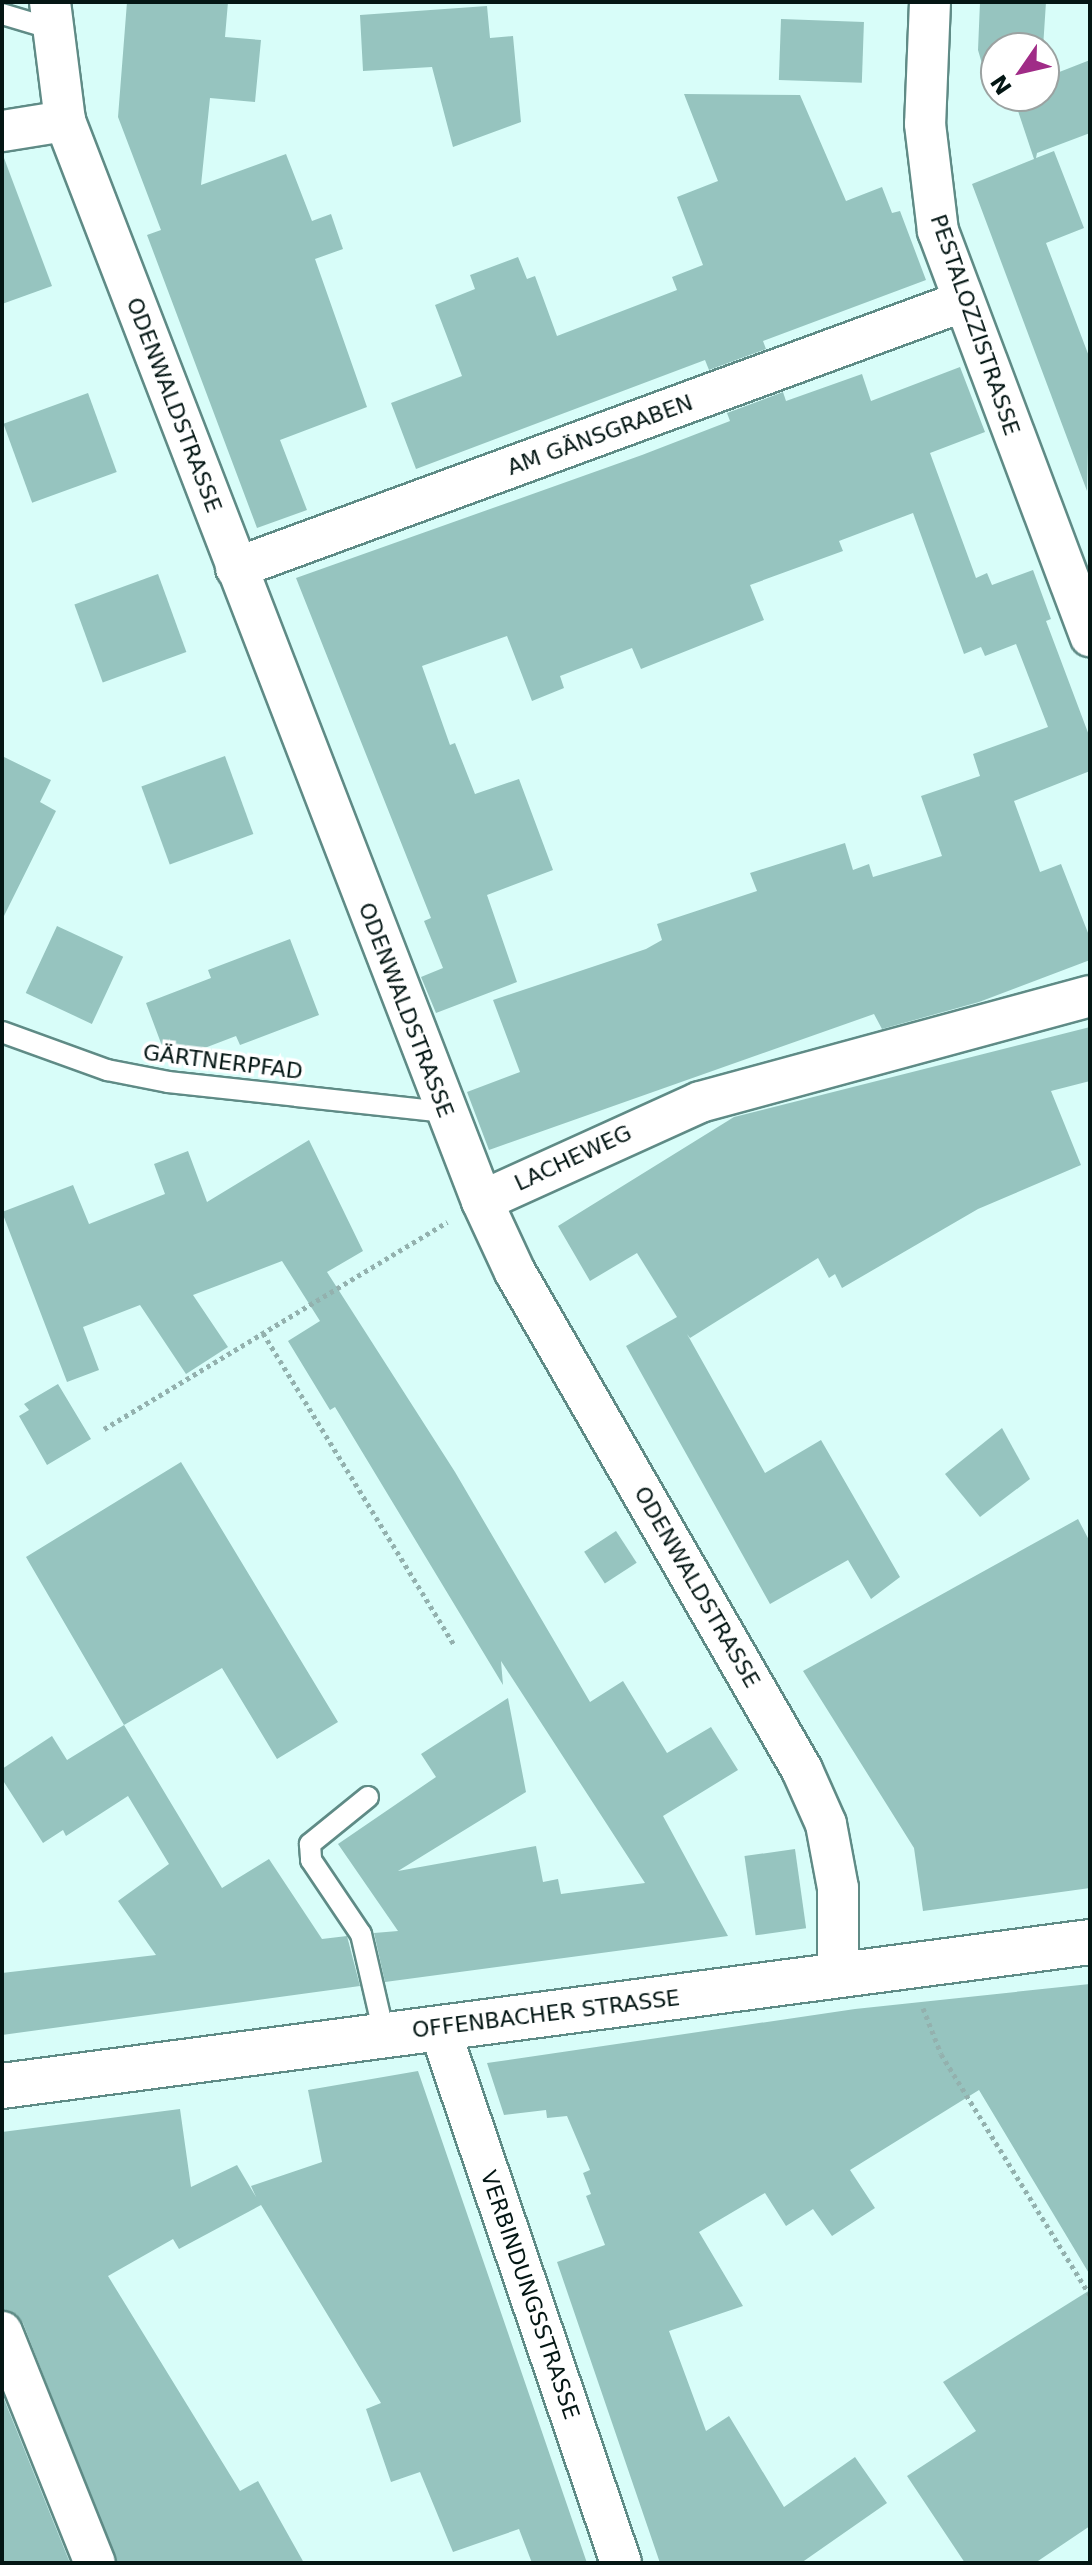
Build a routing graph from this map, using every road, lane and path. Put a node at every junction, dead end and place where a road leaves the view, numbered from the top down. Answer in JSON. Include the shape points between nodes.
{"nodes":[{"id":1,"x":930,"y":2,"type":"edge"},
{"id":2,"x":2,"y":14,"type":"edge"},
{"id":3,"x":50,"y":15,"type":"edge"},
{"id":4,"x":65,"y":121,"type":"junction"},
{"id":5,"x":2,"y":131,"type":"edge"},
{"id":6,"x":964,"y":301,"type":"junction"},
{"id":7,"x":236,"y":568,"type":"junction"},
{"id":8,"x":1090,"y":636,"type":"edge"},
{"id":9,"x":1090,"y":996,"type":"edge"},
{"id":10,"x":2,"y":1032,"type":"edge"},
{"id":11,"x":445,"y":1112,"type":"junction"},
{"id":12,"x":482,"y":1201,"type":"junction"},
{"id":13,"x":263,"y":1333,"type":"junction"},
{"id":14,"x":104,"y":1429,"type":"dead end"},
{"id":15,"x":454,"y":1645,"type":"dead end"},
{"id":16,"x":368,"y":1797,"type":"dead end"},
{"id":17,"x":1090,"y":1942,"type":"edge"},
{"id":18,"x":917,"y":1967,"type":"junction"},
{"id":19,"x":838,"y":1977,"type":"junction"},
{"id":20,"x":439,"y":2027,"type":"junction"},
{"id":21,"x":384,"y":2034,"type":"junction"},
{"id":22,"x":2,"y":2086,"type":"edge"},
{"id":23,"x":1090,"y":2295,"type":"edge"},
{"id":24,"x":2,"y":2332,"type":"edge"},
{"id":25,"x":95,"y":2563,"type":"edge"},
{"id":26,"x":621,"y":2563,"type":"edge"}],
"edges":[{"from":1,"to":6,"type":"street","name":"PESTALOZZISTRASSE","via":[[929,181],[938,231]]},
{"from":2,"to":3,"type":"lane"},
{"from":3,"to":4,"type":"street","name":"ODENWALDSTRASSE"},
{"from":4,"to":5,"type":"street"},
{"from":4,"to":7,"type":"street","name":"ODENWALDSTRASSE"},
{"from":6,"to":7,"type":"street","name":"AM GÄNSGRABEN"},
{"from":6,"to":8,"type":"street","name":"PESTALOZZISTRASSE"},
{"from":7,"to":11,"type":"street","name":"ODENWALDSTRASSE"},
{"from":9,"to":12,"type":"street","name":"LACHEWEG","via":[[700,1102]]},
{"from":10,"to":11,"type":"lane","name":"GÄRTNERPFAD","via":[[92,1065],[168,1082]]},
{"from":11,"to":12,"type":"street","name":"ODENWALDSTRASSE"},
{"from":12,"to":13,"type":"path"},
{"from":12,"to":19,"type":"street","name":"ODENWALDSTRASSE","via":[[515,1272],[802,1770],[835,1854]]},
{"from":13,"to":14,"type":"path"},
{"from":13,"to":15,"type":"path"},
{"from":16,"to":21,"type":"lane","via":[[310,1844],[311,1860],[361,1934]]},
{"from":17,"to":18,"type":"street","name":"OFFENBACHER STRASSE"},
{"from":18,"to":19,"type":"street","name":"OFFENBACHER STRASSE"},
{"from":18,"to":23,"type":"path","via":[[922,2004],[941,2054]]},
{"from":19,"to":20,"type":"street","name":"OFFENBACHER STRASSE"},
{"from":20,"to":21,"type":"street","name":"OFFENBACHER STRASSE"},
{"from":20,"to":26,"type":"street","name":"VERBINDUNGSSTRASSE"},
{"from":21,"to":22,"type":"street","name":"OFFENBACHER STRASSE"},
{"from":24,"to":25,"type":"street"}]}
